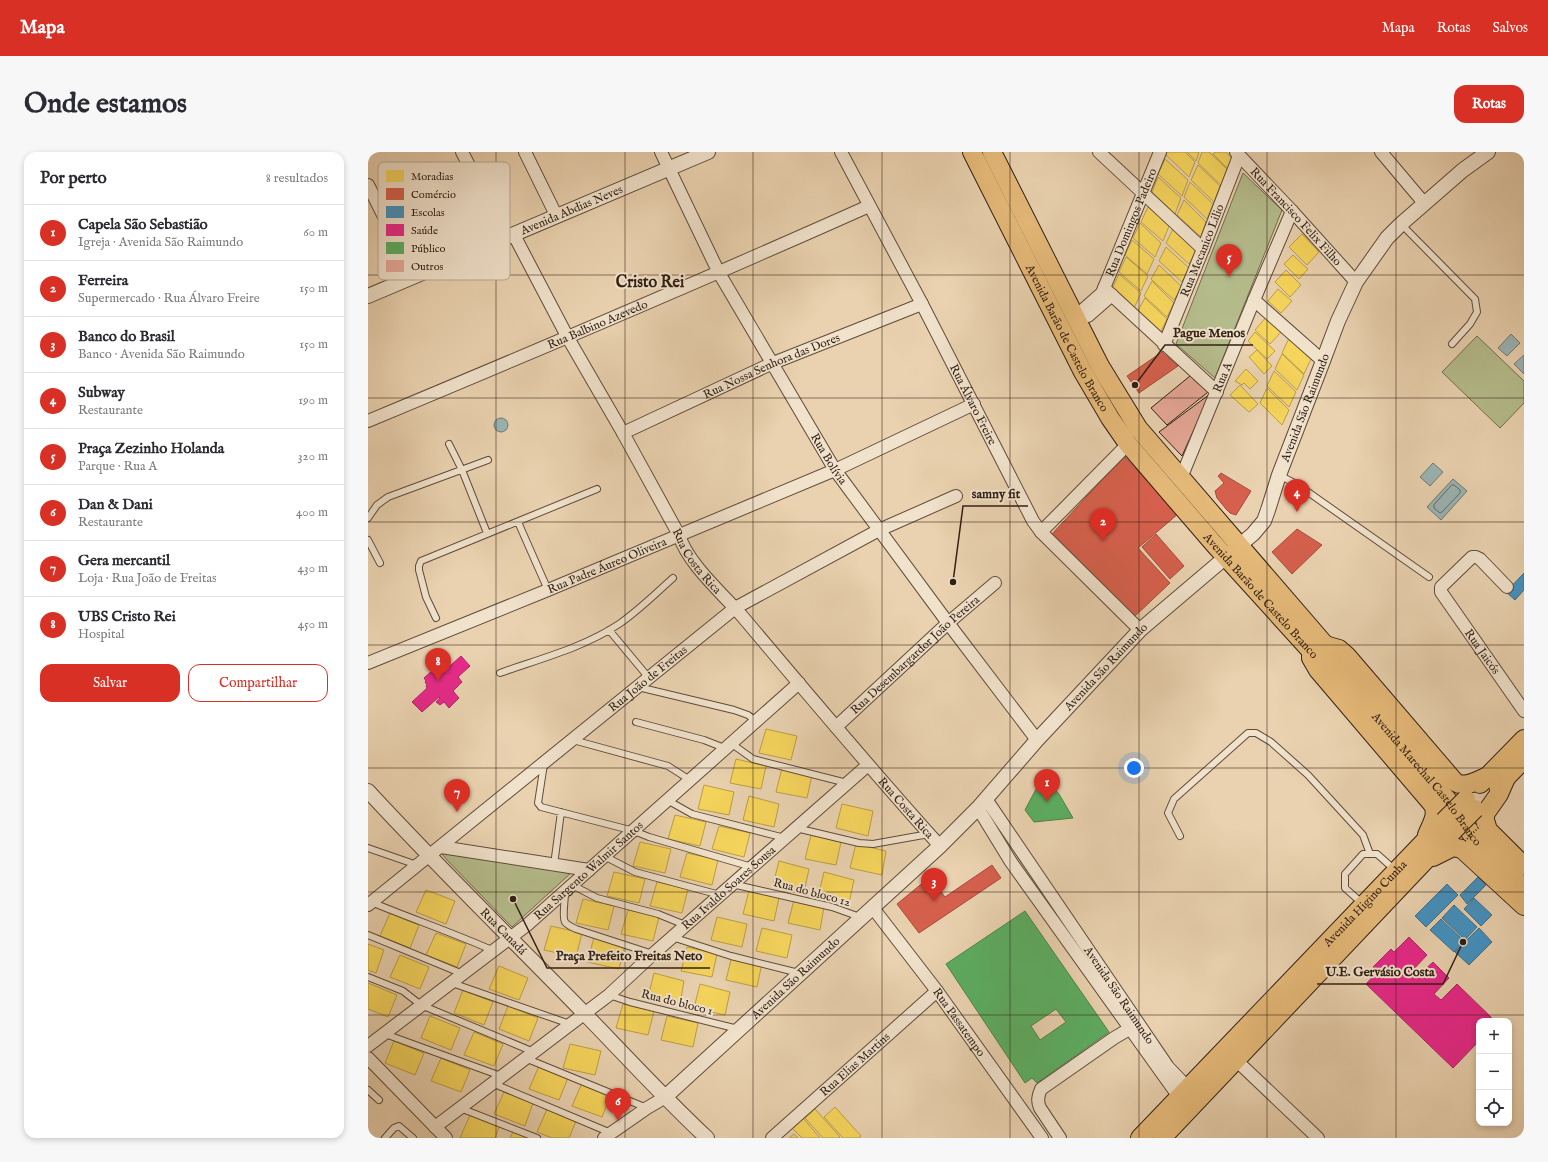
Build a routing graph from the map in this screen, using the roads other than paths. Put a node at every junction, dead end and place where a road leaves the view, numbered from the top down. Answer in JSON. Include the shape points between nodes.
{"nodes":[{"id":1,"x":462,"y":152,"type":"edge"},
{"id":2,"x":525,"y":152,"type":"edge"},
{"id":3,"x":661,"y":152,"type":"edge"},
{"id":4,"x":708,"y":152,"type":"edge"},
{"id":5,"x":841,"y":152,"type":"edge"},
{"id":6,"x":972,"y":152,"type":"edge"},
{"id":7,"x":992,"y":152,"type":"edge"},
{"id":8,"x":1099,"y":152,"type":"edge"},
{"id":9,"x":1160,"y":152,"type":"edge"},
{"id":10,"x":1381,"y":152,"type":"edge"},
{"id":11,"x":1488,"y":152,"type":"edge"},
{"id":12,"x":1237,"y":154,"type":"edge"},
{"id":13,"x":468,"y":162,"type":"edge"},
{"id":14,"x":668,"y":168,"type":"junction"},
{"id":15,"x":368,"y":185,"type":"edge"},
{"id":16,"x":1144,"y":194,"type":"junction"},
{"id":17,"x":1424,"y":203,"type":"junction"},
{"id":18,"x":378,"y":205,"type":"edge"},
{"id":19,"x":869,"y":206,"type":"junction"},
{"id":20,"x":1292,"y":211,"type":"junction"},
{"id":21,"x":556,"y":215,"type":"junction"},
{"id":22,"x":1401,"y":224,"type":"junction"},
{"id":23,"x":510,"y":236,"type":"joint"},
{"id":24,"x":1203,"y":249,"type":"junction"},
{"id":25,"x":719,"y":273,"type":"junction"},
{"id":26,"x":405,"y":280,"type":"edge"},
{"id":27,"x":1356,"y":282,"type":"junction"},
{"id":28,"x":1106,"y":292,"type":"junction"},
{"id":29,"x":368,"y":296,"type":"edge"},
{"id":30,"x":1254,"y":300,"type":"junction"},
{"id":31,"x":922,"y":304,"type":"junction"},
{"id":32,"x":1078,"y":320,"type":"junction"},
{"id":33,"x":568,"y":338,"type":"junction"},
{"id":34,"x":1452,"y":344,"type":"dead end"},
{"id":35,"x":1164,"y":345,"type":"junction"},
{"id":36,"x":1323,"y":361,"type":"junction"},
{"id":37,"x":773,"y":363,"type":"junction"},
{"id":38,"x":1217,"y":392,"type":"junction"},
{"id":39,"x":974,"y":404,"type":"junction"},
{"id":40,"x":368,"y":421,"type":"edge"},
{"id":41,"x":623,"y":433,"type":"junction"},
{"id":42,"x":449,"y":444,"type":"dead end"},
{"id":43,"x":1128,"y":444,"type":"junction"},
{"id":44,"x":488,"y":460,"type":"dead end"},
{"id":45,"x":462,"y":470,"type":"junction"},
{"id":46,"x":835,"y":470,"type":"junction"},
{"id":47,"x":1279,"y":475,"type":"junction"},
{"id":48,"x":1181,"y":478,"type":"junction"},
{"id":49,"x":597,"y":489,"type":"dead end"},
{"id":50,"x":956,"y":496,"type":"dead end"},
{"id":51,"x":368,"y":518,"type":"edge"},
{"id":52,"x":518,"y":522,"type":"junction"},
{"id":53,"x":879,"y":530,"type":"junction"},
{"id":54,"x":1041,"y":532,"type":"junction"},
{"id":55,"x":487,"y":533,"type":"junction"},
{"id":56,"x":679,"y":535,"type":"junction"},
{"id":57,"x":368,"y":540,"type":"edge"},
{"id":58,"x":1233,"y":551,"type":"junction"},
{"id":59,"x":380,"y":563,"type":"dead end"},
{"id":60,"x":1429,"y":577,"type":"dead end"},
{"id":61,"x":673,"y":578,"type":"dead end"},
{"id":62,"x":995,"y":583,"type":"dead end"},
{"id":63,"x":1507,"y":587,"type":"dead end"},
{"id":64,"x":548,"y":590,"type":"junction"},
{"id":65,"x":735,"y":608,"type":"junction"},
{"id":66,"x":436,"y":618,"type":"dead end"},
{"id":67,"x":948,"y":623,"type":"junction"},
{"id":68,"x":609,"y":630,"type":"junction"},
{"id":69,"x":1140,"y":630,"type":"junction"},
{"id":70,"x":1318,"y":648,"type":"junction"},
{"id":71,"x":368,"y":662,"type":"edge"},
{"id":72,"x":1333,"y":666,"type":"joint"},
{"id":73,"x":500,"y":673,"type":"dead end"},
{"id":74,"x":649,"y":678,"type":"junction"},
{"id":75,"x":799,"y":683,"type":"junction"},
{"id":76,"x":638,"y":687,"type":"junction"},
{"id":77,"x":1524,"y":712,"type":"edge"},
{"id":78,"x":636,"y":722,"type":"dead end"},
{"id":79,"x":757,"y":722,"type":"junction"},
{"id":80,"x":836,"y":726,"type":"junction"},
{"id":81,"x":1524,"y":739,"type":"edge"},
{"id":82,"x":573,"y":740,"type":"junction"},
{"id":83,"x":1037,"y":740,"type":"junction"},
{"id":84,"x":729,"y":747,"type":"junction"},
{"id":85,"x":1524,"y":759,"type":"edge"},
{"id":86,"x":544,"y":764,"type":"junction"},
{"id":87,"x":868,"y":765,"type":"junction"},
{"id":88,"x":1497,"y":777,"type":"junction"},
{"id":89,"x":690,"y":780,"type":"junction"},
{"id":90,"x":847,"y":783,"type":"junction"},
{"id":91,"x":368,"y":792,"type":"edge"},
{"id":92,"x":668,"y":800,"type":"junction"},
{"id":93,"x":982,"y":804,"type":"junction"},
{"id":94,"x":561,"y":812,"type":"junction"},
{"id":95,"x":796,"y":828,"type":"junction"},
{"id":96,"x":634,"y":831,"type":"junction"},
{"id":97,"x":1454,"y":831,"type":"junction"},
{"id":98,"x":929,"y":834,"type":"junction"},
{"id":99,"x":1180,"y":836,"type":"dead end"},
{"id":100,"x":785,"y":838,"type":"junction"},
{"id":101,"x":1424,"y":842,"type":"junction"},
{"id":102,"x":940,"y":846,"type":"junction"},
{"id":103,"x":441,"y":847,"type":"junction"},
{"id":104,"x":368,"y":848,"type":"edge"},
{"id":105,"x":1370,"y":854,"type":"junction"},
{"id":106,"x":428,"y":856,"type":"junction"},
{"id":107,"x":604,"y":856,"type":"junction"},
{"id":108,"x":1426,"y":860,"type":"junction"},
{"id":109,"x":417,"y":865,"type":"junction"},
{"id":110,"x":554,"y":865,"type":"junction"},
{"id":111,"x":1524,"y":866,"type":"edge"},
{"id":112,"x":752,"y":867,"type":"junction"},
{"id":113,"x":589,"y":870,"type":"junction"},
{"id":114,"x":1396,"y":871,"type":"junction"},
{"id":115,"x":732,"y":884,"type":"junction"},
{"id":116,"x":1524,"y":888,"type":"edge"},
{"id":117,"x":569,"y":889,"type":"junction"},
{"id":118,"x":720,"y":895,"type":"junction"},
{"id":119,"x":370,"y":904,"type":"edge"},
{"id":120,"x":1364,"y":905,"type":"junction"},
{"id":121,"x":1524,"y":906,"type":"edge"},
{"id":122,"x":873,"y":908,"type":"junction"},
{"id":123,"x":862,"y":918,"type":"junction"},
{"id":124,"x":685,"y":925,"type":"junction"},
{"id":125,"x":368,"y":935,"type":"edge"},
{"id":126,"x":672,"y":937,"type":"junction"},
{"id":127,"x":511,"y":939,"type":"junction"},
{"id":128,"x":495,"y":951,"type":"junction"},
{"id":129,"x":653,"y":954,"type":"junction"},
{"id":130,"x":463,"y":974,"type":"junction"},
{"id":131,"x":801,"y":974,"type":"junction"},
{"id":132,"x":368,"y":977,"type":"edge"},
{"id":133,"x":452,"y":983,"type":"junction"},
{"id":134,"x":937,"y":991,"type":"junction"},
{"id":135,"x":609,"y":995,"type":"junction"},
{"id":136,"x":421,"y":1005,"type":"junction"},
{"id":137,"x":584,"y":1013,"type":"junction"},
{"id":138,"x":570,"y":1024,"type":"junction"},
{"id":139,"x":1134,"y":1026,"type":"junction"},
{"id":140,"x":740,"y":1030,"type":"junction"},
{"id":141,"x":384,"y":1033,"type":"junction"},
{"id":142,"x":368,"y":1046,"type":"edge"},
{"id":143,"x":529,"y":1055,"type":"junction"},
{"id":144,"x":368,"y":1058,"type":"edge"},
{"id":145,"x":1236,"y":1061,"type":"junction"},
{"id":146,"x":496,"y":1080,"type":"junction"},
{"id":147,"x":368,"y":1090,"type":"edge"},
{"id":148,"x":1184,"y":1092,"type":"junction"},
{"id":149,"x":664,"y":1098,"type":"junction"},
{"id":150,"x":379,"y":1100,"type":"dead end"},
{"id":151,"x":460,"y":1107,"type":"junction"},
{"id":152,"x":647,"y":1108,"type":"junction"},
{"id":153,"x":435,"y":1127,"type":"junction"},
{"id":154,"x":608,"y":1135,"type":"edge"},
{"id":155,"x":1050,"y":1136,"type":"edge"},
{"id":156,"x":385,"y":1138,"type":"edge"},
{"id":157,"x":413,"y":1138,"type":"edge"},
{"id":158,"x":446,"y":1138,"type":"edge"},
{"id":159,"x":537,"y":1138,"type":"edge"},
{"id":160,"x":707,"y":1138,"type":"edge"},
{"id":161,"x":772,"y":1138,"type":"edge"},
{"id":162,"x":1140,"y":1138,"type":"edge"},
{"id":163,"x":1162,"y":1138,"type":"edge"},
{"id":164,"x":1318,"y":1138,"type":"edge"}],
"edges":[{"from":1,"to":13,"type":"street","name":"Rua Costa Rica"},
{"from":2,"to":21,"type":"street"},
{"from":3,"to":14,"type":"street","name":"Rua Bolívia"},
{"from":4,"to":14,"type":"street","name":"Avenida Abdias Neves"},
{"from":5,"to":19,"type":"street","name":"Rua Álvaro Freire"},
{"from":6,"to":43,"type":"main road","name":"Avenida Barão de Castelo Branco","via":[[1083,372]]},
{"from":7,"to":32,"type":"main road","name":"Avenida Barão de Castelo Branco"},
{"from":8,"to":16,"type":"street"},
{"from":9,"to":16,"type":"street","name":"Rua Domingos Padeiro"},
{"from":10,"to":17,"type":"street"},
{"from":11,"to":17,"type":"street","name":"Avenida São Raimundo"},
{"from":12,"to":20,"type":"street","name":"Rua Francisco Felix Filho"},
{"from":12,"to":24,"type":"street","name":"Rua Mecanico Lilio"},
{"from":14,"to":21,"type":"street","name":"Avenida Abdias Neves"},
{"from":14,"to":25,"type":"street","name":"Rua Bolívia"},
{"from":15,"to":18,"type":"street"},
{"from":16,"to":24,"type":"street"},
{"from":16,"to":28,"type":"street","name":"Rua Domingos Padeiro"},
{"from":17,"to":22,"type":"street","name":"Avenida São Raimundo"},
{"from":19,"to":25,"type":"street","name":"Rua Balbino Azevedo"},
{"from":19,"to":31,"type":"street","name":"Rua Álvaro Freire"},
{"from":20,"to":27,"type":"street","name":"Rua Francisco Felix Filho"},
{"from":20,"to":30,"type":"street","name":"Rua A"},
{"from":21,"to":23,"type":"street","name":"Avenida Abdias Neves"},
{"from":22,"to":27,"type":"street","name":"Avenida São Raimundo","via":[[1387,238]]},
{"from":22,"to":34,"type":"lane","via":[[1475,299],[1477,312]]},
{"from":23,"to":33,"type":"street","name":"Rua Costa Rica"},
{"from":24,"to":35,"type":"street","name":"Rua Mecanico Lilio"},
{"from":25,"to":33,"type":"street","name":"Rua Balbino Azevedo"},
{"from":25,"to":37,"type":"street","name":"Rua Bolívia"},
{"from":26,"to":29,"type":"street","name":"Avenida Abdias Neves"},
{"from":27,"to":36,"type":"street","name":"Avenida São Raimundo"},
{"from":28,"to":32,"type":"street"},
{"from":28,"to":35,"type":"street"},
{"from":30,"to":36,"type":"street"},
{"from":30,"to":38,"type":"street","name":"Rua A"},
{"from":31,"to":37,"type":"street","name":"Rua Nossa Senhora das Dores"},
{"from":31,"to":39,"type":"street","name":"Rua Álvaro Freire"},
{"from":32,"to":48,"type":"main road","name":"Avenida Barão de Castelo Branco","via":[[1100,366],[1138,428]]},
{"from":33,"to":40,"type":"street","name":"Rua Balbino Azevedo"},
{"from":33,"to":41,"type":"street","name":"Rua Costa Rica"},
{"from":35,"to":38,"type":"street"},
{"from":36,"to":47,"type":"street","name":"Avenida São Raimundo"},
{"from":37,"to":41,"type":"street","name":"Rua Nossa Senhora das Dores"},
{"from":37,"to":46,"type":"street","name":"Rua Bolívia"},
{"from":38,"to":48,"type":"street","name":"Rua A"},
{"from":39,"to":46,"type":"street","name":"Rua Padre Áureo Oliveira"},
{"from":39,"to":54,"type":"street","name":"Rua Álvaro Freire"},
{"from":41,"to":56,"type":"street","name":"Rua Costa Rica"},
{"from":42,"to":45,"type":"lane"},
{"from":43,"to":54,"type":"street"},
{"from":43,"to":58,"type":"main road","name":"Avenida Barão de Castelo Branco"},
{"from":44,"to":45,"type":"lane"},
{"from":45,"to":51,"type":"lane","via":[[388,497],[376,505]]},
{"from":45,"to":55,"type":"lane"},
{"from":46,"to":53,"type":"street","name":"Rua Bolívia"},
{"from":46,"to":56,"type":"street","name":"Rua Padre Áureo Oliveira"},
{"from":47,"to":58,"type":"street","name":"Avenida São Raimundo","via":[[1264,521]]},
{"from":47,"to":60,"type":"lane"},
{"from":48,"to":58,"type":"main road","name":"Avenida Barão de Castelo Branco"},
{"from":49,"to":52,"type":"lane"},
{"from":50,"to":53,"type":"street","name":"Rua João de Freitas"},
{"from":52,"to":55,"type":"lane"},
{"from":52,"to":64,"type":"lane"},
{"from":53,"to":65,"type":"street","name":"Rua João de Freitas"},
{"from":53,"to":67,"type":"street","name":"Rua Bolívia"},
{"from":54,"to":69,"type":"street","name":"Rua Álvaro Freire"},
{"from":55,"to":66,"type":"lane","via":[[420,562],[423,588]]},
{"from":56,"to":64,"type":"street","name":"Rua Padre Áureo Oliveira"},
{"from":56,"to":65,"type":"street","name":"Rua Costa Rica","via":[[692,560]]},
{"from":57,"to":59,"type":"lane"},
{"from":58,"to":69,"type":"street","name":"Avenida São Raimundo"},
{"from":58,"to":70,"type":"main road","name":"Avenida Barão de Castelo Branco"},
{"from":61,"to":68,"type":"lane","via":[[627,618]]},
{"from":62,"to":67,"type":"street","name":"Rua Desembargardor João Pereira"},
{"from":63,"to":77,"type":"street","name":"Rua Jaicós","via":[[1476,557],[1441,587],[1441,592]]},
{"from":64,"to":71,"type":"street","name":"Rua Padre Áureo Oliveira"},
{"from":65,"to":74,"type":"street","name":"Rua João de Freitas"},
{"from":65,"to":75,"type":"street","name":"Rua Costa Rica"},
{"from":67,"to":80,"type":"street","name":"Rua Desembargardor João Pereira"},
{"from":67,"to":83,"type":"street","name":"Rua Bolívia"},
{"from":68,"to":73,"type":"lane","via":[[584,643]]},
{"from":68,"to":74,"type":"lane"},
{"from":69,"to":83,"type":"street","name":"Avenida São Raimundo"},
{"from":70,"to":72,"type":"main road","name":"Avenida Barão de Castelo Branco","via":[[1332,653]]},
{"from":70,"to":88,"type":"main road","via":[[1333,646],[1339,649],[1459,785],[1464,786]]},
{"from":70,"to":101,"type":"main road","via":[[1311,658],[1318,670],[1433,804],[1435,817]]},
{"from":72,"to":116,"type":"main road","name":"Avenida Marechal Castelo Branco","via":[[1446,798],[1475,839]]},
{"from":74,"to":76,"type":"street","name":"Rua João de Freitas"},
{"from":75,"to":79,"type":"street","name":"Rua Sargento Walmir Santos"},
{"from":75,"to":80,"type":"street","name":"Rua Costa Rica"},
{"from":76,"to":79,"type":"lane","via":[[734,710],[748,715]]},
{"from":76,"to":82,"type":"street","name":"Rua João de Freitas"},
{"from":78,"to":84,"type":"lane"},
{"from":79,"to":84,"type":"street","name":"Rua Sargento Walmir Santos"},
{"from":80,"to":87,"type":"street","name":"Rua Costa Rica"},
{"from":81,"to":88,"type":"main road","name":"Avenida Higino Cunha"},
{"from":82,"to":86,"type":"street","name":"Rua João de Freitas"},
{"from":82,"to":89,"type":"lane","via":[[668,766]]},
{"from":83,"to":93,"type":"street","name":"Avenida São Raimundo"},
{"from":84,"to":89,"type":"street","name":"Rua Sargento Walmir Santos"},
{"from":84,"to":90,"type":"lane","via":[[753,759]]},
{"from":85,"to":88,"type":"main road","name":"Avenida Higino Cunha"},
{"from":86,"to":94,"type":"lane","via":[[538,803],[543,808]]},
{"from":86,"to":103,"type":"street","name":"Rua João de Freitas"},
{"from":87,"to":90,"type":"street","name":"Rua Ivaldo Soares Sousa"},
{"from":87,"to":98,"type":"street","name":"Rua Costa Rica"},
{"from":88,"to":97,"type":"main road","name":"Avenida Higino Cunha","bridge":true,"via":[[1474,812]]},
{"from":88,"to":111,"type":"main road","via":[[1499,794],[1486,814],[1486,826]]},
{"from":89,"to":92,"type":"street","name":"Rua Sargento Walmir Santos"},
{"from":90,"to":95,"type":"street","name":"Rua Ivaldo Soares Sousa"},
{"from":91,"to":106,"type":"street","name":"Rua Canadá"},
{"from":92,"to":96,"type":"street","name":"Rua Sargento Walmir Santos"},
{"from":92,"to":100,"type":"lane","via":[[692,814]]},
{"from":93,"to":102,"type":"street","name":"Avenida São Raimundo"},
{"from":93,"to":139,"type":"street","name":"Avenida São Raimundo"},
{"from":94,"to":96,"type":"lane"},
{"from":94,"to":110,"type":"lane"},
{"from":95,"to":98,"type":"lane","via":[[873,844]]},
{"from":95,"to":100,"type":"street","name":"Rua Ivaldo Soares Sousa"},
{"from":96,"to":107,"type":"street","name":"Rua Sargento Walmir Santos"},
{"from":96,"to":112,"type":"lane"},
{"from":97,"to":101,"type":"main road","name":"Avenida Higino Cunha"},
{"from":97,"to":108,"type":"main road","name":"Avenida Higino Cunha"},
{"from":98,"to":102,"type":"street","name":"Rua Costa Rica"},
{"from":99,"to":105,"type":"lane","via":[[1168,813],[1174,799],[1248,733],[1256,733],[1271,742],[1308,775],[1363,835]]},
{"from":100,"to":112,"type":"street","name":"Rua Ivaldo Soares Sousa"},
{"from":101,"to":114,"type":"main road","name":"Avenida Higino Cunha"},
{"from":102,"to":122,"type":"street","name":"Avenida São Raimundo"},
{"from":103,"to":106,"type":"street","name":"Rua João de Freitas"},
{"from":103,"to":110,"type":"street"},
{"from":104,"to":109,"type":"lane"},
{"from":105,"to":114,"type":"lane","via":[[1377,854]]},
{"from":105,"to":120,"type":"lane","via":[[1363,854],[1345,874],[1345,888]]},
{"from":106,"to":109,"type":"street","name":"Rua João de Freitas"},
{"from":106,"to":127,"type":"street","name":"Rua Canadá"},
{"from":107,"to":113,"type":"street","name":"Rua Sargento Walmir Santos"},
{"from":107,"to":118,"type":"lane","via":[[635,872]]},
{"from":108,"to":121,"type":"main road","via":[[1450,848],[1460,848]]},
{"from":108,"to":145,"type":"main road","name":"Avenida Higino Cunha"},
{"from":109,"to":119,"type":"street","name":"Rua João de Freitas"},
{"from":110,"to":113,"type":"street"},
{"from":112,"to":115,"type":"street","name":"Rua Ivaldo Soares Sousa"},
{"from":113,"to":117,"type":"street","name":"Rua Sargento Walmir Santos"},
{"from":114,"to":120,"type":"main road","name":"Avenida Higino Cunha"},
{"from":115,"to":118,"type":"street","name":"Rua Ivaldo Soares Sousa"},
{"from":115,"to":123,"type":"lane","name":"Rua do bloco 12","via":[[832,907]]},
{"from":117,"to":124,"type":"lane","via":[[658,914]]},
{"from":117,"to":127,"type":"street","name":"Rua Sargento Walmir Santos"},
{"from":117,"to":129,"type":"lane","via":[[564,916],[567,924]]},
{"from":118,"to":124,"type":"street","name":"Rua Ivaldo Soares Sousa"},
{"from":119,"to":128,"type":"lane","via":[[452,932]]},
{"from":120,"to":148,"type":"main road","name":"Avenida Higino Cunha"},
{"from":122,"to":123,"type":"street","name":"Avenida São Raimundo"},
{"from":122,"to":134,"type":"street","name":"Rua Passatempo"},
{"from":123,"to":131,"type":"street","name":"Avenida São Raimundo"},
{"from":124,"to":126,"type":"street","name":"Rua Ivaldo Soares Sousa"},
{"from":125,"to":130,"type":"lane"},
{"from":126,"to":129,"type":"street","name":"Rua Ivaldo Soares Sousa"},
{"from":126,"to":131,"type":"lane"},
{"from":127,"to":128,"type":"street","name":"Rua Sargento Walmir Santos"},
{"from":127,"to":137,"type":"street","name":"Rua Canadá"},
{"from":128,"to":130,"type":"street","name":"Rua Sargento Walmir Santos"},
{"from":129,"to":135,"type":"street","name":"Rua Ivaldo Soares Sousa"},
{"from":130,"to":133,"type":"street","name":"Rua Sargento Walmir Santos"},
{"from":131,"to":140,"type":"street","name":"Avenida São Raimundo"},
{"from":132,"to":136,"type":"lane","via":[[403,991]]},
{"from":133,"to":136,"type":"street","name":"Rua Sargento Walmir Santos"},
{"from":133,"to":138,"type":"lane"},
{"from":134,"to":155,"type":"street","name":"Rua Passatempo"},
{"from":134,"to":161,"type":"street","name":"Rua Elias Martins"},
{"from":135,"to":137,"type":"street","name":"Rua Ivaldo Soares Sousa"},
{"from":135,"to":140,"type":"lane","name":"Rua do bloco 1"},
{"from":136,"to":141,"type":"street","name":"Rua Sargento Walmir Santos"},
{"from":136,"to":143,"type":"lane"},
{"from":137,"to":138,"type":"street","name":"Rua Ivaldo Soares Sousa"},
{"from":137,"to":149,"type":"street","name":"Rua Canadá"},
{"from":138,"to":143,"type":"street","name":"Rua Ivaldo Soares Sousa"},
{"from":139,"to":148,"type":"street","name":"Avenida São Raimundo","via":[[1168,1067]]},
{"from":139,"to":155,"type":"street","via":[[1041,1089],[1038,1103]]},
{"from":140,"to":149,"type":"street","name":"Avenida São Raimundo"},
{"from":141,"to":142,"type":"street","name":"Rua Sargento Walmir Santos"},
{"from":141,"to":146,"type":"lane"},
{"from":143,"to":146,"type":"street","name":"Rua Ivaldo Soares Sousa"},
{"from":143,"to":152,"type":"lane"},
{"from":144,"to":153,"type":"street"},
{"from":145,"to":163,"type":"main road","name":"Avenida Higino Cunha"},
{"from":145,"to":164,"type":"street"},
{"from":146,"to":151,"type":"street","name":"Rua Ivaldo Soares Sousa"},
{"from":146,"to":154,"type":"lane"},
{"from":147,"to":150,"type":"lane"},
{"from":148,"to":162,"type":"main road","name":"Avenida Higino Cunha"},
{"from":149,"to":152,"type":"street","name":"Avenida São Raimundo"},
{"from":149,"to":160,"type":"street","name":"Rua Canadá"},
{"from":151,"to":153,"type":"street","name":"Rua Ivaldo Soares Sousa"},
{"from":151,"to":159,"type":"lane"},
{"from":152,"to":154,"type":"street","name":"Avenida São Raimundo"},
{"from":153,"to":158,"type":"street"},
{"from":156,"to":157,"type":"lane","via":[[398,1126]]}]}
